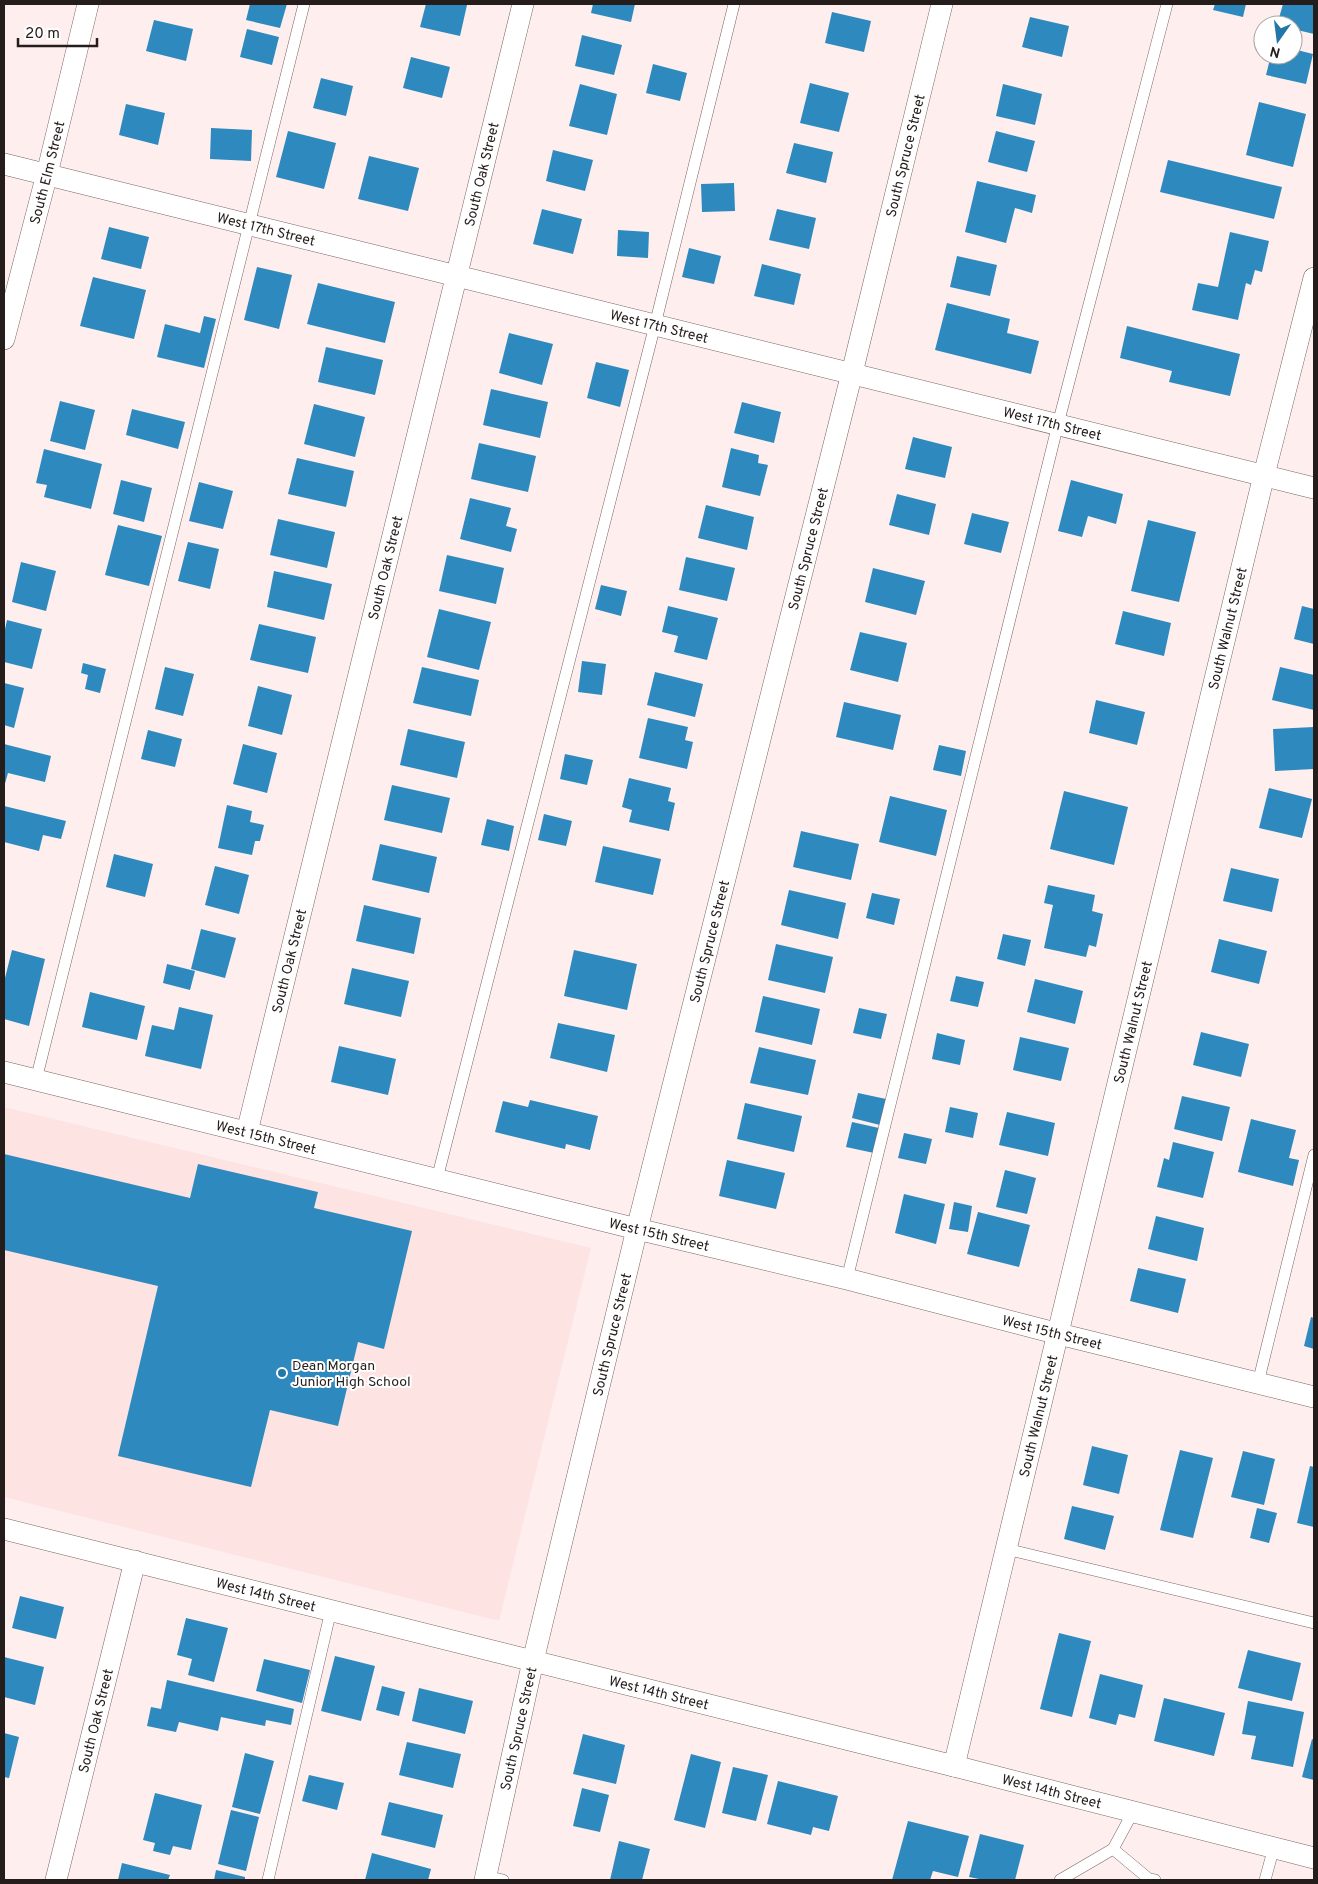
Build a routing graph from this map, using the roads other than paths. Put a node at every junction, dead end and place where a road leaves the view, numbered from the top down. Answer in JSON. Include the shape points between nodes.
{"nodes":[{"id":1,"x":88,"y":4,"type":"edge"},
{"id":2,"x":304,"y":4,"type":"edge"},
{"id":3,"x":523,"y":4,"type":"edge"},
{"id":4,"x":734,"y":4,"type":"edge"},
{"id":5,"x":942,"y":4,"type":"edge"},
{"id":6,"x":1167,"y":4,"type":"edge"},
{"id":7,"x":4,"y":164,"type":"edge"},
{"id":8,"x":46,"y":174,"type":"junction"},
{"id":9,"x":250,"y":225,"type":"junction"},
{"id":10,"x":458,"y":276,"type":"junction"},
{"id":11,"x":1314,"y":278,"type":"edge"},
{"id":12,"x":655,"y":325,"type":"junction"},
{"id":13,"x":4,"y":340,"type":"edge"},
{"id":14,"x":852,"y":373,"type":"junction"},
{"id":15,"x":1058,"y":424,"type":"junction"},
{"id":16,"x":1264,"y":475,"type":"junction"},
{"id":17,"x":1314,"y":488,"type":"edge"},
{"id":18,"x":4,"y":1072,"type":"edge"},
{"id":19,"x":36,"y":1080,"type":"junction"},
{"id":20,"x":247,"y":1132,"type":"junction"},
{"id":21,"x":1314,"y":1155,"type":"edge"},
{"id":22,"x":437,"y":1179,"type":"junction"},
{"id":23,"x":637,"y":1229,"type":"junction"},
{"id":24,"x":848,"y":1280,"type":"junction"},
{"id":25,"x":1059,"y":1334,"type":"junction"},
{"id":26,"x":1258,"y":1383,"type":"junction"},
{"id":27,"x":1314,"y":1397,"type":"edge"},
{"id":28,"x":4,"y":1529,"type":"edge"},
{"id":29,"x":1006,"y":1549,"type":"junction"},
{"id":30,"x":135,"y":1561,"type":"junction"},
{"id":31,"x":331,"y":1610,"type":"junction"},
{"id":32,"x":1314,"y":1623,"type":"edge"},
{"id":33,"x":533,"y":1661,"type":"junction"},
{"id":34,"x":954,"y":1766,"type":"junction"},
{"id":35,"x":1134,"y":1812,"type":"junction"},
{"id":36,"x":1274,"y":1848,"type":"junction"},
{"id":37,"x":1113,"y":1849,"type":"junction"},
{"id":38,"x":1314,"y":1858,"type":"edge"},
{"id":39,"x":492,"y":1879,"type":"edge"},
{"id":40,"x":56,"y":1880,"type":"edge"},
{"id":41,"x":268,"y":1880,"type":"edge"},
{"id":42,"x":1060,"y":1880,"type":"edge"},
{"id":43,"x":1155,"y":1880,"type":"edge"},
{"id":44,"x":1265,"y":1880,"type":"edge"}],
"edges":[{"from":1,"to":8,"type":"street","name":"South Elm Street"},
{"from":2,"to":9,"type":"lane"},
{"from":3,"to":10,"type":"street","name":"South Oak Street"},
{"from":4,"to":12,"type":"lane"},
{"from":5,"to":14,"type":"street","name":"South Spruce Street"},
{"from":6,"to":15,"type":"lane"},
{"from":7,"to":8,"type":"street","name":"West 17th Street"},
{"from":8,"to":9,"type":"street","name":"West 17th Street"},
{"from":8,"to":13,"type":"street","name":"South Elm Street"},
{"from":9,"to":10,"type":"street","name":"West 17th Street"},
{"from":9,"to":19,"type":"lane"},
{"from":10,"to":12,"type":"street","name":"West 17th Street"},
{"from":10,"to":20,"type":"street","name":"South Oak Street"},
{"from":11,"to":16,"type":"street","name":"South Walnut Street"},
{"from":12,"to":14,"type":"street","name":"West 17th Street"},
{"from":12,"to":22,"type":"lane"},
{"from":14,"to":15,"type":"street","name":"West 17th Street"},
{"from":14,"to":23,"type":"street","name":"South Spruce Street"},
{"from":15,"to":16,"type":"street","name":"West 17th Street"},
{"from":15,"to":24,"type":"lane"},
{"from":16,"to":17,"type":"street","name":"West 17th Street"},
{"from":16,"to":25,"type":"street","name":"South Walnut Street"},
{"from":18,"to":19,"type":"street","name":"West 15th Street"},
{"from":19,"to":20,"type":"street","name":"West 15th Street"},
{"from":20,"to":22,"type":"street","name":"West 15th Street"},
{"from":21,"to":26,"type":"lane"},
{"from":22,"to":23,"type":"street","name":"West 15th Street"},
{"from":23,"to":24,"type":"street","name":"West 15th Street"},
{"from":23,"to":33,"type":"street","name":"South Spruce Street"},
{"from":24,"to":25,"type":"street","name":"West 15th Street"},
{"from":25,"to":26,"type":"street","name":"West 15th Street"},
{"from":25,"to":29,"type":"street","name":"South Walnut Street"},
{"from":26,"to":27,"type":"street","name":"West 15th Street"},
{"from":28,"to":30,"type":"street","name":"West 14th Street"},
{"from":29,"to":32,"type":"lane"},
{"from":29,"to":34,"type":"street","name":"South Walnut Street"},
{"from":30,"to":31,"type":"street","name":"West 14th Street"},
{"from":30,"to":40,"type":"street","name":"South Oak Street"},
{"from":31,"to":33,"type":"street","name":"West 14th Street"},
{"from":31,"to":41,"type":"lane"},
{"from":33,"to":34,"type":"street","name":"West 14th Street"},
{"from":33,"to":39,"type":"street","name":"South Spruce Street"},
{"from":34,"to":35,"type":"street","name":"West 14th Street"},
{"from":35,"to":36,"type":"street","name":"West 14th Street"},
{"from":35,"to":37,"type":"lane"},
{"from":36,"to":38,"type":"street","name":"West 14th Street"},
{"from":36,"to":44,"type":"lane"},
{"from":37,"to":42,"type":"lane"},
{"from":37,"to":43,"type":"lane"}]}
